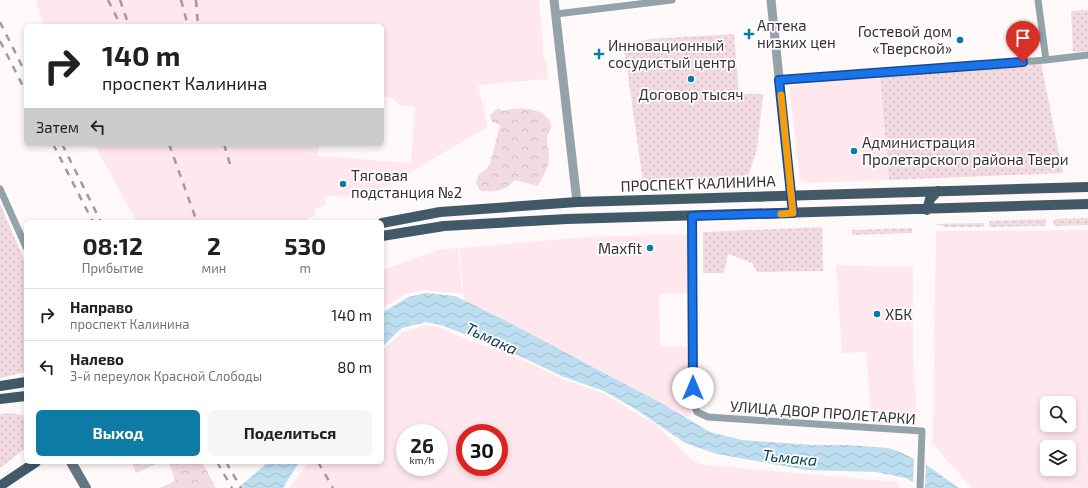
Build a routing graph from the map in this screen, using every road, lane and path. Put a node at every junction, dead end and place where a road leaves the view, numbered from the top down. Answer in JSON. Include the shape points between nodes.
{"nodes":[{"id":1,"x":554,"y":0,"type":"edge"},
{"id":2,"x":672,"y":0,"type":"edge"},
{"id":3,"x":771,"y":0,"type":"edge"},
{"id":4,"x":1038,"y":0,"type":"edge"},
{"id":5,"x":556,"y":14,"type":"junction"},
{"id":6,"x":1088,"y":55,"type":"edge"},
{"id":7,"x":1046,"y":60,"type":"junction"},
{"id":8,"x":779,"y":80,"type":"junction"},
{"id":9,"x":1088,"y":187,"type":"edge"},
{"id":10,"x":0,"y":189,"type":"edge"},
{"id":11,"x":938,"y":191,"type":"junction"},
{"id":12,"x":791,"y":194,"type":"junction"},
{"id":13,"x":704,"y":197,"type":"junction"},
{"id":14,"x":577,"y":202,"type":"junction"},
{"id":15,"x":1088,"y":204,"type":"edge"},
{"id":16,"x":927,"y":210,"type":"junction"},
{"id":17,"x":793,"y":213,"type":"junction"},
{"id":18,"x":692,"y":216,"type":"junction"},
{"id":19,"x":567,"y":219,"type":"junction"},
{"id":20,"x":384,"y":223,"type":"edge"},
{"id":21,"x":384,"y":236,"type":"edge"},
{"id":22,"x":24,"y":243,"type":"edge"},
{"id":23,"x":24,"y":382,"type":"edge"},
{"id":24,"x":0,"y":386,"type":"edge"},
{"id":25,"x":24,"y":397,"type":"edge"},
{"id":26,"x":0,"y":399,"type":"edge"},
{"id":27,"x":33,"y":464,"type":"edge"},
{"id":28,"x":72,"y":464,"type":"edge"},
{"id":29,"x":0,"y":486,"type":"edge"},
{"id":30,"x":86,"y":488,"type":"edge"},
{"id":31,"x":920,"y":488,"type":"edge"}],
"edges":[{"from":1,"to":5,"type":"street"},
{"from":2,"to":5,"type":"street"},
{"from":3,"to":8,"type":"street"},
{"from":4,"to":7,"type":"street"},
{"from":5,"to":14,"type":"street"},
{"from":6,"to":7,"type":"street"},
{"from":7,"to":8,"type":"street"},
{"from":8,"to":12,"type":"street"},
{"from":9,"to":11,"type":"main road","name":"ПРОСПЕКТ КАЛИНИНА"},
{"from":10,"to":22,"type":"street"},
{"from":11,"to":12,"type":"main road","name":"ПРОСПЕКТ КАЛИНИНА"},
{"from":11,"to":16,"type":"main road","via":[[930,199]]},
{"from":12,"to":13,"type":"main road","name":"ПРОСПЕКТ КАЛИНИНА"},
{"from":12,"to":17,"type":"street"},
{"from":13,"to":14,"type":"main road","name":"ПРОСПЕКТ КАЛИНИНА"},
{"from":13,"to":18,"type":"main road"},
{"from":14,"to":19,"type":"main road","via":[[576,212]]},
{"from":14,"to":20,"type":"main road","name":"ПРОСПЕКТ КАЛИНИНА","via":[[440,212]]},
{"from":15,"to":16,"type":"main road"},
{"from":16,"to":17,"type":"main road"},
{"from":17,"to":18,"type":"main road"},
{"from":18,"to":19,"type":"main road"},
{"from":18,"to":31,"type":"street","name":"УЛИЦА ДВОР ПРОЛЕТАРКИ","via":[[693,403],[697,412],[708,417],[922,432]]},
{"from":19,"to":21,"type":"main road","via":[[444,226]]},
{"from":23,"to":24,"type":"main road"},
{"from":25,"to":26,"type":"main road"},
{"from":27,"to":29,"type":"main road"},
{"from":28,"to":30,"type":"main road"}]}
